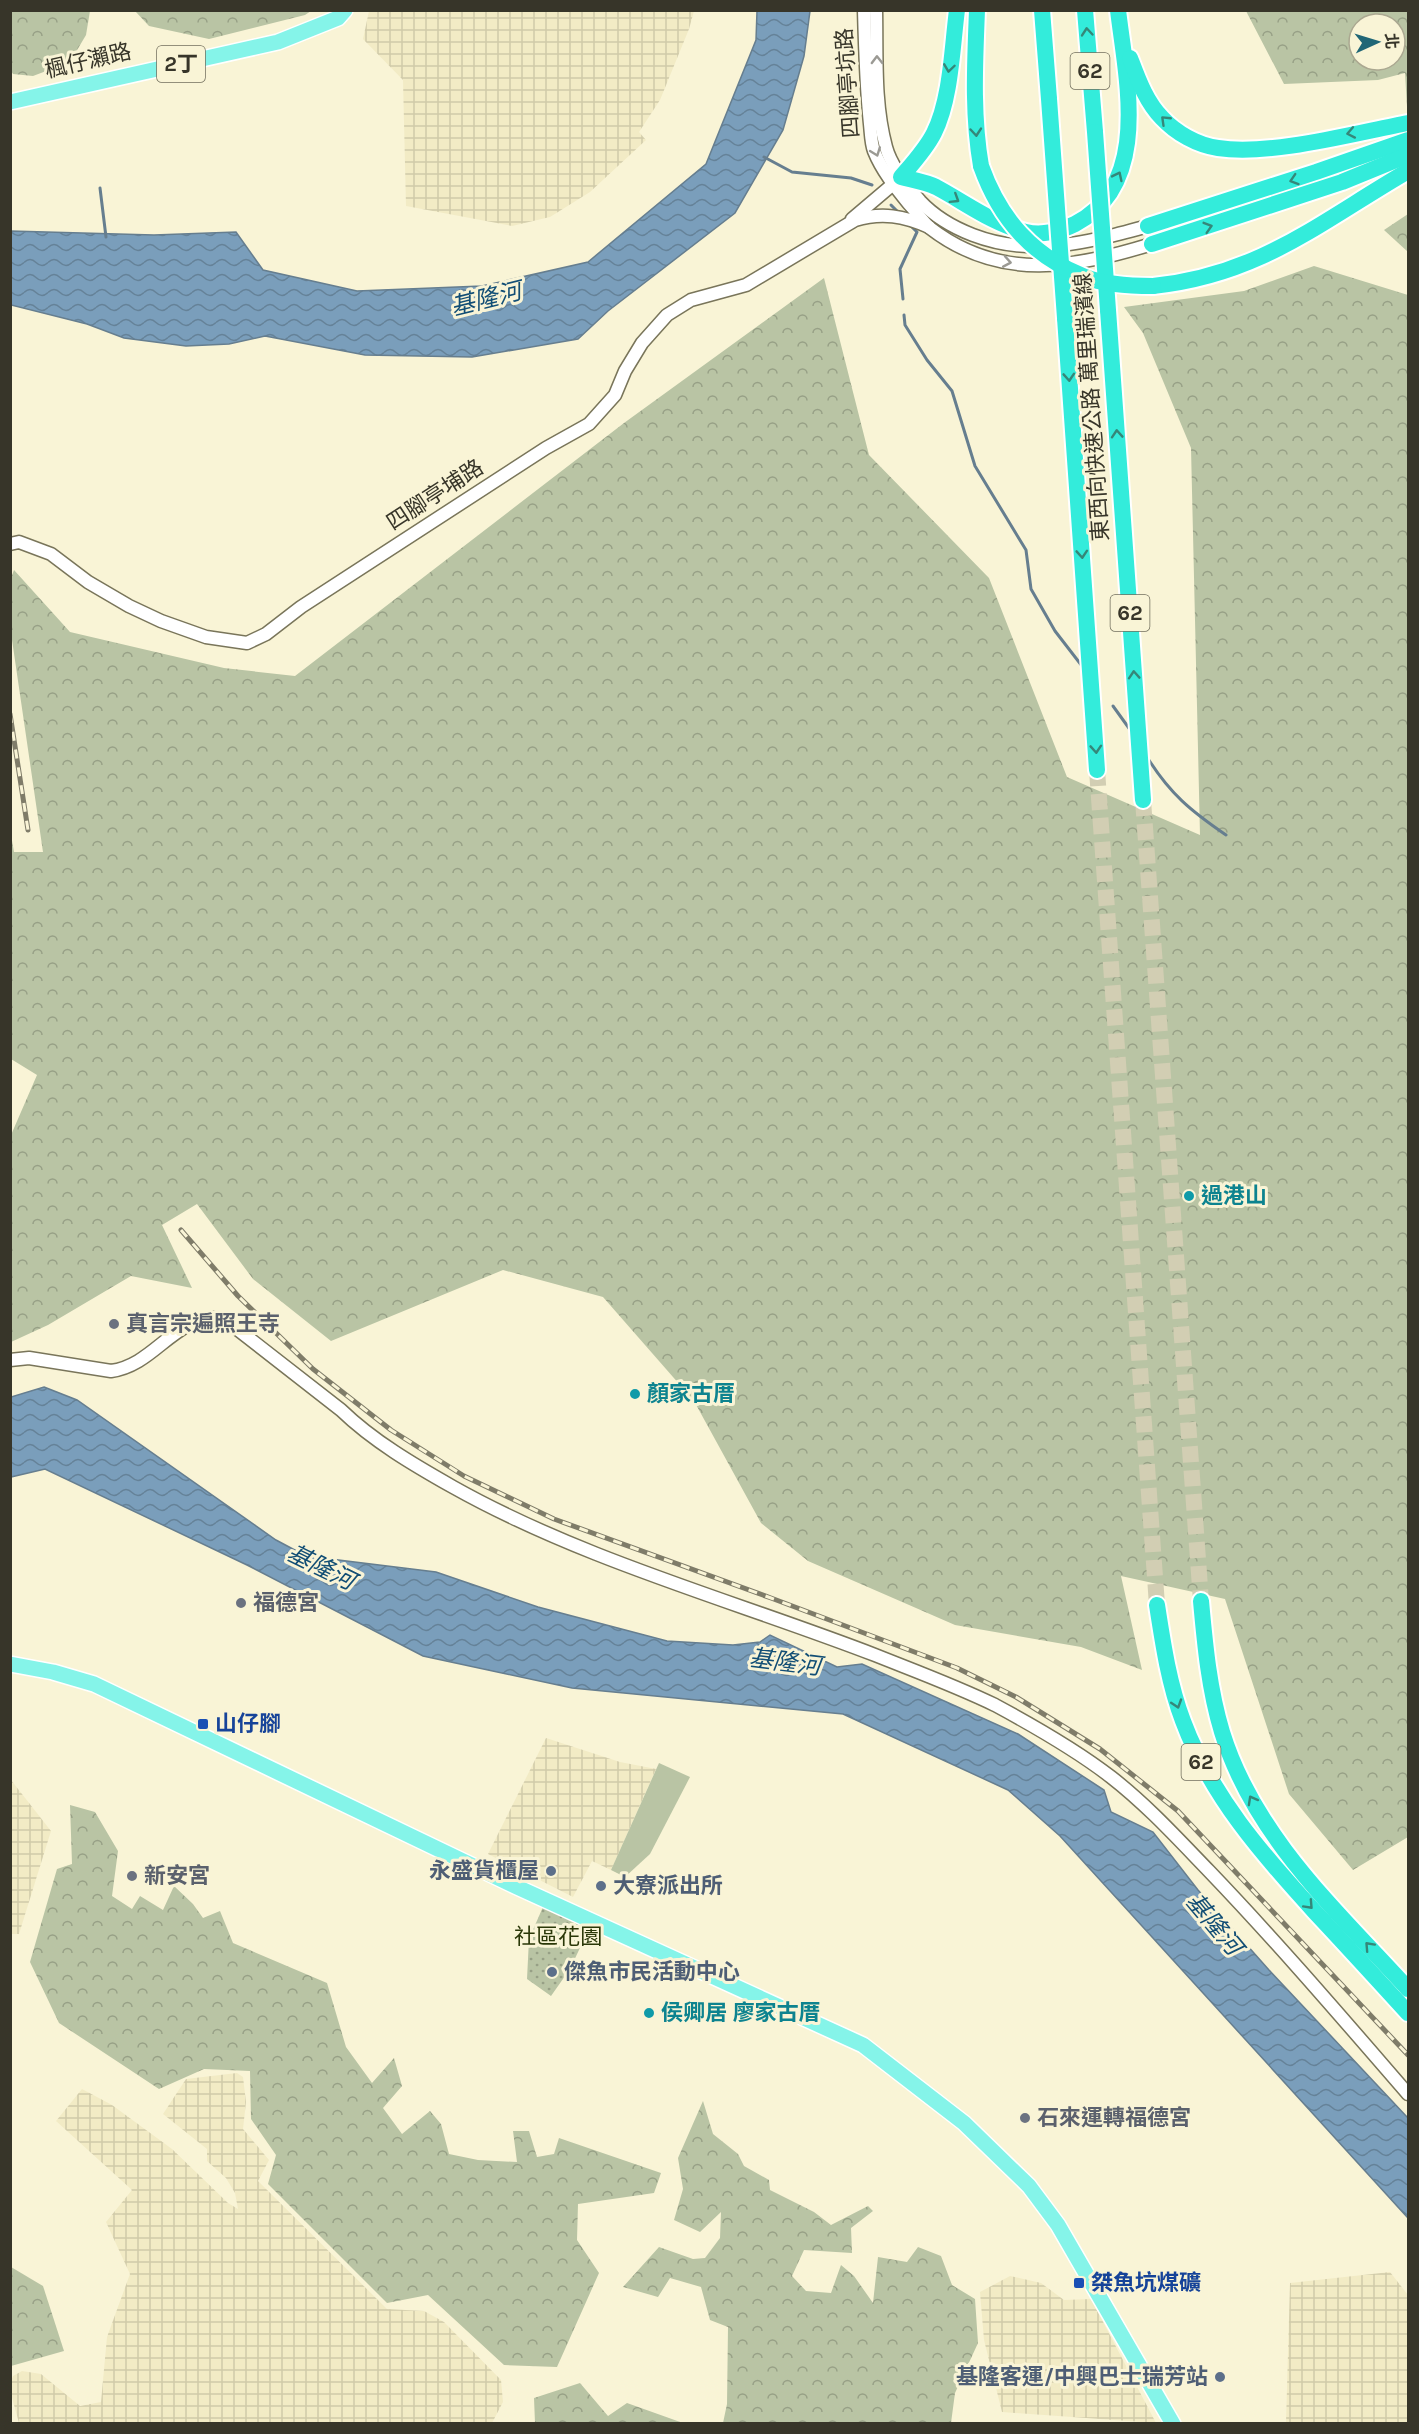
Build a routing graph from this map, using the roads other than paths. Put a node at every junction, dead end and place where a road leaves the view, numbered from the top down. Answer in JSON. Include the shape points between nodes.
{"nodes":[{"id":1,"x":345,"y":10,"type":"edge"},
{"id":2,"x":864,"y":10,"type":"edge"},
{"id":3,"x":876,"y":10,"type":"edge"},
{"id":4,"x":957,"y":10,"type":"edge"},
{"id":5,"x":977,"y":10,"type":"edge"},
{"id":6,"x":1042,"y":10,"type":"edge"},
{"id":7,"x":1085,"y":10,"type":"edge"},
{"id":8,"x":1118,"y":10,"type":"edge"},
{"id":9,"x":10,"y":102,"type":"edge"},
{"id":10,"x":1408,"y":123,"type":"edge"},
{"id":11,"x":1408,"y":140,"type":"edge"},
{"id":12,"x":1408,"y":155,"type":"edge"},
{"id":13,"x":1408,"y":171,"type":"edge"},
{"id":14,"x":897,"y":181,"type":"junction"},
{"id":15,"x":1148,"y":226,"type":"joint"},
{"id":16,"x":929,"y":227,"type":"junction"},
{"id":17,"x":842,"y":228,"type":"junction"},
{"id":18,"x":1152,"y":244,"type":"joint"},
{"id":19,"x":10,"y":544,"type":"edge"},
{"id":20,"x":1097,"y":770,"type":"tunnel mouth"},
{"id":21,"x":1143,"y":800,"type":"tunnel mouth"},
{"id":22,"x":10,"y":1360,"type":"edge"},
{"id":23,"x":1201,"y":1601,"type":"tunnel mouth"},
{"id":24,"x":1156,"y":1605,"type":"tunnel mouth"},
{"id":25,"x":10,"y":1664,"type":"edge"},
{"id":26,"x":1408,"y":1989,"type":"edge"},
{"id":27,"x":1408,"y":2013,"type":"edge"},
{"id":28,"x":1408,"y":2094,"type":"edge"},
{"id":29,"x":1173,"y":2424,"type":"edge"}],
"edges":[{"from":1,"to":9,"type":"main road","name":"楓仔瀨路","number":"2丁","via":[[338,18],[278,42]]},
{"from":2,"to":14,"type":"street","name":"四腳亭坑路","one_way":true,"via":[[873,150]]},
{"from":14,"to":3,"type":"street","name":"四腳亭坑路","one_way":true,"via":[[880,123]]},
{"from":4,"to":14,"type":"highway","one_way":true,"via":[[945,99],[935,132]]},
{"from":5,"to":13,"type":"highway","one_way":true,"bridge":true,"via":[[976,136],[991,195],[1030,244],[1086,278],[1153,286],[1186,283],[1230,270],[1294,241]]},
{"from":6,"to":20,"type":"highway","name":"東西向快速公路 萬里瑞濱線","number":"62","one_way":true,"bridge":true},
{"from":21,"to":7,"type":"highway","name":"東西向快速公路 萬里瑞濱線","number":"62","one_way":true,"bridge":true},
{"from":10,"to":8,"type":"highway","one_way":true,"via":[[1251,149],[1218,148],[1197,142],[1162,118],[1149,100],[1137,78]]},
{"from":14,"to":8,"type":"highway","one_way":true,"via":[[934,186],[994,221],[1028,233],[1065,229],[1081,220],[1108,194],[1126,156],[1128,106]]},
{"from":11,"to":15,"type":"highway","one_way":true},
{"from":18,"to":12,"type":"highway","one_way":true,"via":[[1342,182]]},
{"from":14,"to":15,"type":"street","via":[[933,214],[958,229],[1004,245],[1055,247]]},
{"from":14,"to":16,"type":"street"},
{"from":14,"to":17,"type":"street"},
{"from":16,"to":17,"type":"street","via":[[910,219],[871,215]]},
{"from":16,"to":18,"type":"street","one_way":true,"via":[[963,248],[999,261],[1033,266],[1087,261]]},
{"from":17,"to":19,"type":"street","name":"四腳亭埔路","via":[[746,285],[691,300],[667,315],[642,343],[615,394],[589,424],[506,473],[247,643],[206,637],[161,621],[88,582],[51,554],[19,542]]},
{"from":22,"to":28,"type":"street","via":[[29,1358],[124,1370],[194,1321],[223,1318],[358,1426],[491,1509],[585,1549],[788,1622],[993,1704],[1074,1752],[1147,1807],[1245,1908]]},
{"from":26,"to":23,"type":"highway","number":"62","one_way":true,"via":[[1283,1850],[1244,1786],[1223,1733],[1210,1680]]},
{"from":24,"to":27,"type":"highway","number":"62","one_way":true,"via":[[1173,1690],[1201,1762],[1220,1796],[1269,1862]]},
{"from":25,"to":29,"type":"main road","via":[[53,1671],[94,1684],[517,1887],[863,2045],[964,2123],[1029,2186],[1064,2234]]}]}
